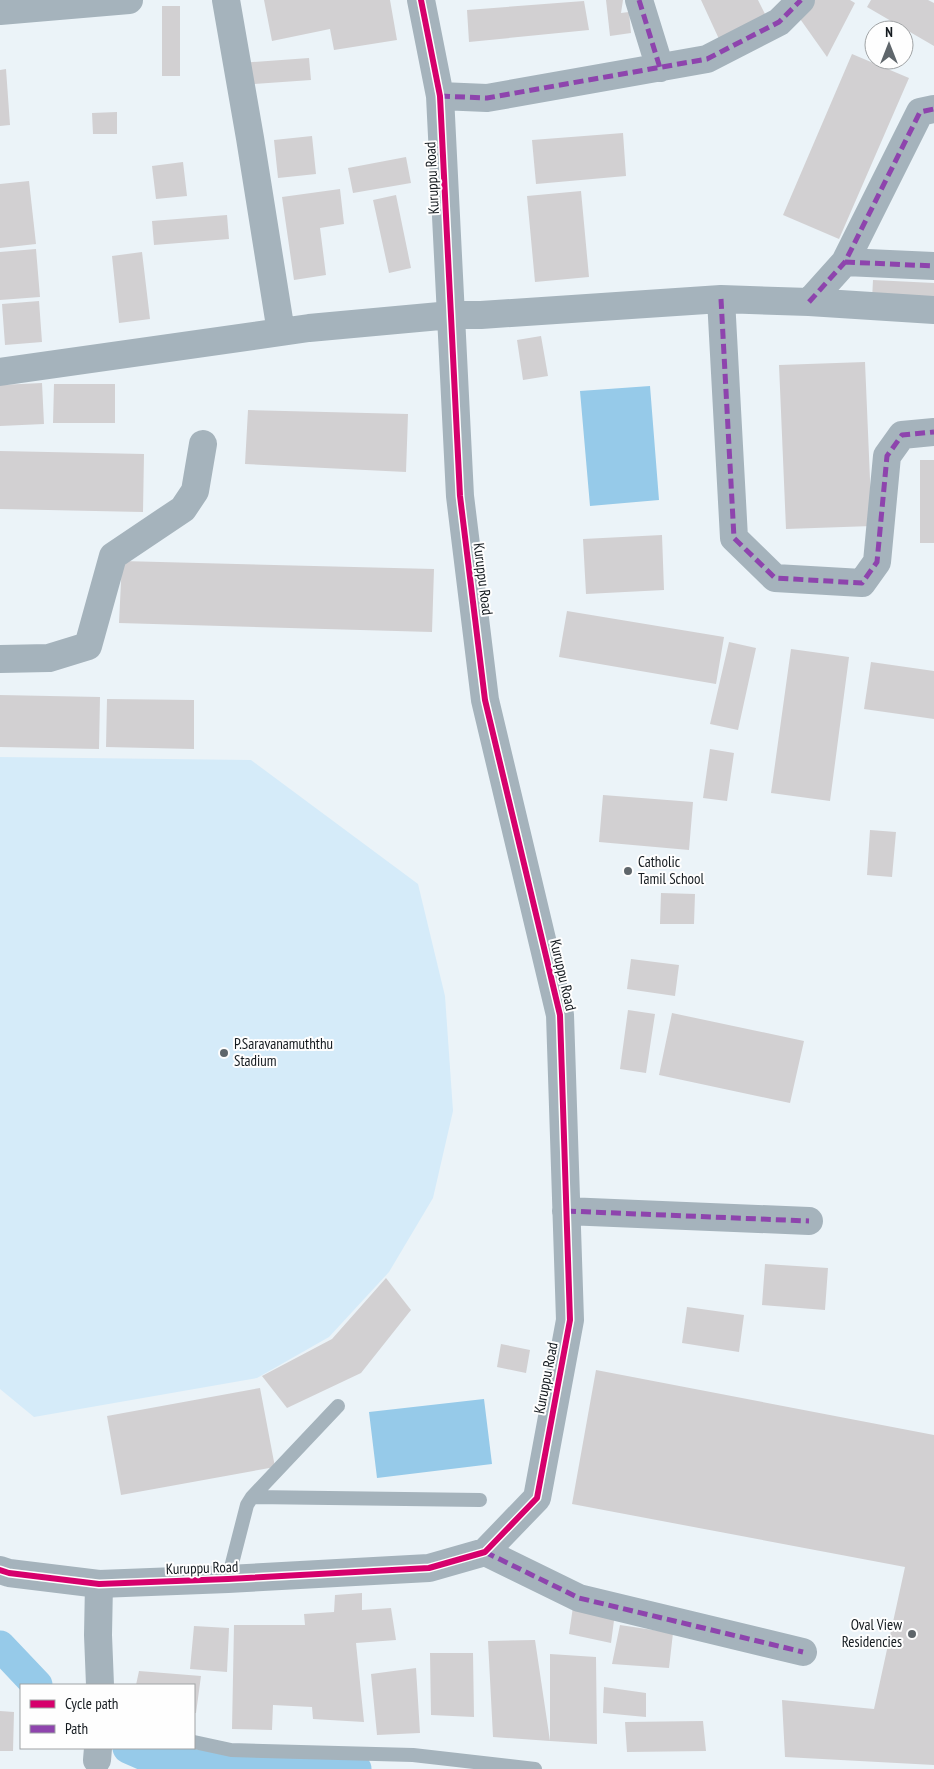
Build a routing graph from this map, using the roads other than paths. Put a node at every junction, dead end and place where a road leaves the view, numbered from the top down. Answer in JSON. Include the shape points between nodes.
{"nodes":[{"id":1,"x":129,"y":0,"type":"edge"},
{"id":2,"x":226,"y":0,"type":"edge"},
{"id":3,"x":422,"y":0,"type":"edge"},
{"id":4,"x":639,"y":0,"type":"edge"},
{"id":5,"x":801,"y":0,"type":"edge"},
{"id":6,"x":0,"y":11,"type":"edge"},
{"id":7,"x":660,"y":68,"type":"junction"},
{"id":8,"x":440,"y":96,"type":"junction"},
{"id":9,"x":934,"y":109,"type":"edge"},
{"id":10,"x":845,"y":262,"type":"junction"},
{"id":11,"x":934,"y":266,"type":"edge"},
{"id":12,"x":721,"y":299,"type":"junction"},
{"id":13,"x":809,"y":302,"type":"junction"},
{"id":14,"x":934,"y":310,"type":"edge"},
{"id":15,"x":451,"y":315,"type":"junction"},
{"id":16,"x":281,"y":332,"type":"junction"},
{"id":17,"x":0,"y":372,"type":"edge"},
{"id":18,"x":934,"y":432,"type":"edge"},
{"id":19,"x":203,"y":444,"type":"dead end"},
{"id":20,"x":0,"y":660,"type":"edge"},
{"id":21,"x":566,"y":1211,"type":"junction"},
{"id":22,"x":809,"y":1221,"type":"dead end"},
{"id":23,"x":338,"y":1406,"type":"dead end"},
{"id":24,"x":252,"y":1498,"type":"junction"},
{"id":25,"x":480,"y":1500,"type":"dead end"},
{"id":26,"x":485,"y":1552,"type":"junction"},
{"id":27,"x":0,"y":1570,"type":"edge"},
{"id":28,"x":228,"y":1579,"type":"junction"},
{"id":29,"x":99,"y":1584,"type":"junction"},
{"id":30,"x":803,"y":1652,"type":"dead end"},
{"id":31,"x":100,"y":1684,"type":"edge"},
{"id":32,"x":195,"y":1742,"type":"edge"},
{"id":33,"x":535,"y":1769,"type":"edge"}],
"edges":[{"from":1,"to":6,"type":"street"},
{"from":2,"to":16,"type":"street"},
{"from":3,"to":8,"type":"street","name":"Kuruppu Road"},
{"from":4,"to":7,"type":"street"},
{"from":5,"to":7,"type":"street","via":[[779,22],[707,59]]},
{"from":7,"to":8,"type":"street","via":[[487,98]]},
{"from":8,"to":15,"type":"street","name":"Kuruppu Road"},
{"from":9,"to":10,"type":"street","via":[[920,112]]},
{"from":10,"to":11,"type":"street"},
{"from":10,"to":13,"type":"street"},
{"from":12,"to":13,"type":"street"},
{"from":12,"to":15,"type":"street"},
{"from":12,"to":18,"type":"street","via":[[734,538],[776,578],[862,583],[877,562],[887,456],[902,434]]},
{"from":13,"to":14,"type":"street"},
{"from":15,"to":16,"type":"street"},
{"from":15,"to":21,"type":"street","name":"Kuruppu Road","via":[[460,496],[486,700],[560,1016]]},
{"from":16,"to":17,"type":"street"},
{"from":19,"to":20,"type":"street","via":[[196,491],[183,509],[112,556],[88,646],[49,658]]},
{"from":21,"to":22,"type":"street"},
{"from":21,"to":26,"type":"street","name":"Kuruppu Road","via":[[570,1320],[537,1498]]},
{"from":23,"to":24,"type":"lane"},
{"from":24,"to":25,"type":"lane"},
{"from":24,"to":28,"type":"lane","via":[[247,1505]]},
{"from":26,"to":28,"type":"street","name":"Kuruppu Road","via":[[429,1568]]},
{"from":26,"to":30,"type":"street","via":[[579,1598]]},
{"from":27,"to":29,"type":"street","name":"Kuruppu Road"},
{"from":28,"to":29,"type":"street","name":"Kuruppu Road"},
{"from":29,"to":31,"type":"street"},
{"from":32,"to":33,"type":"lane","via":[[231,1750],[413,1755]]}]}
